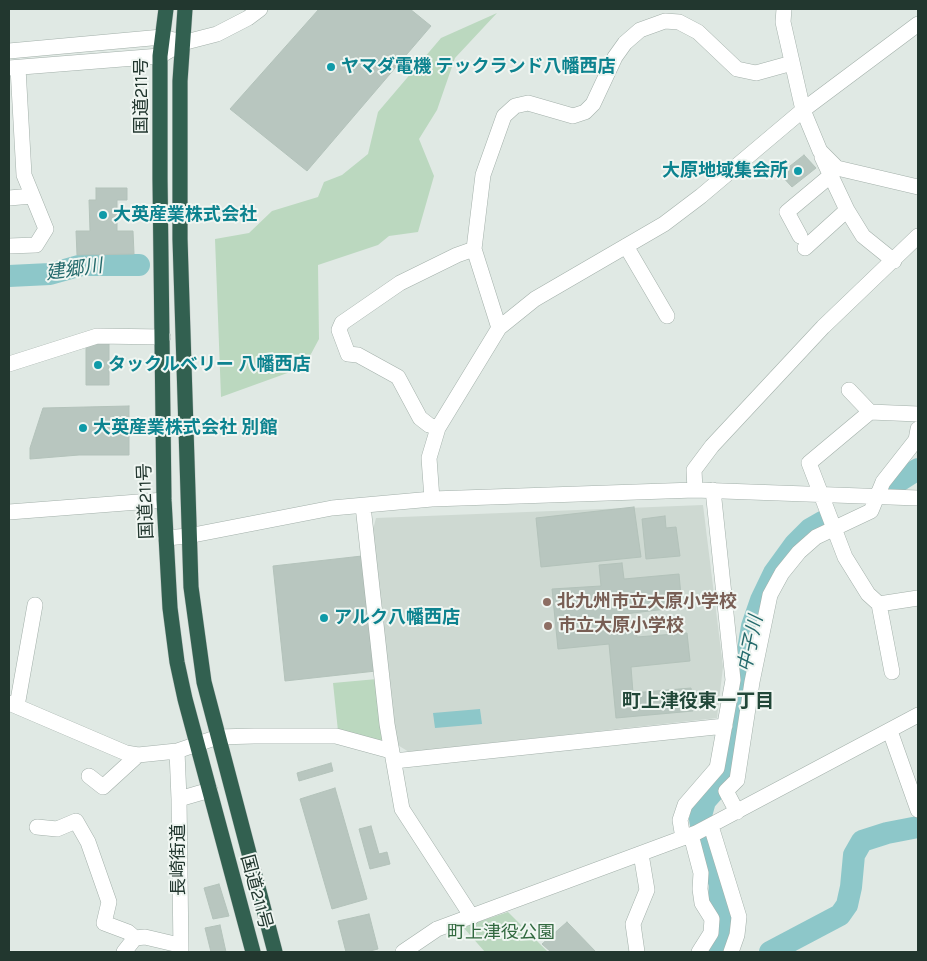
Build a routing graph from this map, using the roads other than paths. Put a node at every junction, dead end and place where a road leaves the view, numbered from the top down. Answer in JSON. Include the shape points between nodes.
{"nodes":[{"id":1,"x":166,"y":9,"type":"edge"},
{"id":2,"x":185,"y":9,"type":"edge"},
{"id":3,"x":260,"y":9,"type":"edge"},
{"id":4,"x":784,"y":9,"type":"edge"},
{"id":5,"x":918,"y":24,"type":"edge"},
{"id":6,"x":162,"y":37,"type":"junction"},
{"id":7,"x":182,"y":43,"type":"junction"},
{"id":8,"x":9,"y":51,"type":"edge"},
{"id":9,"x":160,"y":56,"type":"junction"},
{"id":10,"x":792,"y":63,"type":"junction"},
{"id":11,"x":14,"y":68,"type":"edge"},
{"id":12,"x":803,"y":110,"type":"junction"},
{"id":13,"x":15,"y":139,"type":"edge"},
{"id":14,"x":820,"y":151,"type":"junction"},
{"id":15,"x":830,"y":176,"type":"junction"},
{"id":16,"x":918,"y":187,"type":"edge"},
{"id":17,"x":32,"y":196,"type":"junction"},
{"id":18,"x":9,"y":198,"type":"edge"},
{"id":19,"x":847,"y":210,"type":"junction"},
{"id":20,"x":918,"y":236,"type":"edge"},
{"id":21,"x":9,"y":246,"type":"edge"},
{"id":22,"x":626,"y":246,"type":"junction"},
{"id":23,"x":474,"y":249,"type":"junction"},
{"id":24,"x":894,"y":261,"type":"junction"},
{"id":25,"x":666,"y":316,"type":"dead end"},
{"id":26,"x":499,"y":328,"type":"junction"},
{"id":27,"x":163,"y":337,"type":"junction"},
{"id":28,"x":9,"y":364,"type":"edge"},
{"id":29,"x":850,"y":390,"type":"dead end"},
{"id":30,"x":870,"y":412,"type":"junction"},
{"id":31,"x":918,"y":414,"type":"edge"},
{"id":32,"x":438,"y":428,"type":"junction"},
{"id":33,"x":918,"y":429,"type":"edge"},
{"id":34,"x":695,"y":490,"type":"junction"},
{"id":35,"x":713,"y":490,"type":"junction"},
{"id":36,"x":821,"y":493,"type":"junction"},
{"id":37,"x":876,"y":496,"type":"junction"},
{"id":38,"x":918,"y":498,"type":"edge"},
{"id":39,"x":432,"y":499,"type":"junction"},
{"id":40,"x":164,"y":500,"type":"junction"},
{"id":41,"x":363,"y":506,"type":"junction"},
{"id":42,"x":9,"y":512,"type":"edge"},
{"id":43,"x":834,"y":526,"type":"junction"},
{"id":44,"x":188,"y":536,"type":"junction"},
{"id":45,"x":166,"y":538,"type":"junction"},
{"id":46,"x":918,"y":598,"type":"edge"},
{"id":47,"x":879,"y":604,"type":"junction"},
{"id":48,"x":35,"y":605,"type":"dead end"},
{"id":49,"x":892,"y":672,"type":"dead end"},
{"id":50,"x":733,"y":680,"type":"junction"},
{"id":51,"x":752,"y":682,"type":"junction"},
{"id":52,"x":13,"y":705,"type":"edge"},
{"id":53,"x":918,"y":716,"type":"edge"},
{"id":54,"x":725,"y":726,"type":"junction"},
{"id":55,"x":890,"y":731,"type":"junction"},
{"id":56,"x":218,"y":737,"type":"junction"},
{"id":57,"x":196,"y":744,"type":"junction"},
{"id":58,"x":177,"y":751,"type":"junction"},
{"id":59,"x":138,"y":754,"type":"junction"},
{"id":60,"x":393,"y":756,"type":"junction"},
{"id":61,"x":90,"y":776,"type":"dead end"},
{"id":62,"x":210,"y":790,"type":"junction"},
{"id":63,"x":179,"y":799,"type":"junction"},
{"id":64,"x":918,"y":810,"type":"edge"},
{"id":65,"x":736,"y":812,"type":"junction"},
{"id":66,"x":37,"y":827,"type":"dead end"},
{"id":67,"x":698,"y":832,"type":"junction"},
{"id":68,"x":640,"y":854,"type":"junction"},
{"id":69,"x":472,"y":917,"type":"junction"},
{"id":70,"x":135,"y":938,"type":"junction"},
{"id":71,"x":180,"y":949,"type":"edge"},
{"id":72,"x":124,"y":952,"type":"edge"},
{"id":73,"x":252,"y":952,"type":"edge"},
{"id":74,"x":274,"y":952,"type":"edge"},
{"id":75,"x":403,"y":952,"type":"edge"},
{"id":76,"x":637,"y":952,"type":"edge"},
{"id":77,"x":699,"y":952,"type":"edge"},
{"id":78,"x":731,"y":952,"type":"edge"}],
"edges":[{"from":1,"to":6,"type":"highway","name":"国道211号"},
{"from":2,"to":7,"type":"highway","name":"国道211号"},
{"from":3,"to":7,"type":"street","via":[[217,34]]},
{"from":4,"to":10,"type":"street","via":[[783,22]]},
{"from":5,"to":12,"type":"street"},
{"from":6,"to":7,"type":"street"},
{"from":6,"to":8,"type":"street"},
{"from":6,"to":9,"type":"highway","name":"国道211号"},
{"from":7,"to":9,"type":"street"},
{"from":7,"to":44,"type":"highway","name":"国道211号","via":[[180,230]]},
{"from":9,"to":11,"type":"street"},
{"from":9,"to":27,"type":"highway","name":"国道211号"},
{"from":10,"to":12,"type":"street"},
{"from":10,"to":23,"type":"street","via":[[756,72],[737,69],[698,32],[679,22],[665,21],[640,30],[615,57],[593,104],[585,112],[573,116],[528,103],[515,106],[504,116],[483,175]]},
{"from":11,"to":13,"type":"street"},
{"from":12,"to":14,"type":"street"},
{"from":12,"to":22,"type":"street","via":[[701,196],[664,224]]},
{"from":13,"to":17,"type":"street"},
{"from":14,"to":15,"type":"street"},
{"from":14,"to":16,"type":"street","via":[[837,168]]},
{"from":15,"to":19,"type":"street"},
{"from":15,"to":19,"type":"street","via":[[786,212],[802,242]]},
{"from":17,"to":18,"type":"street"},
{"from":17,"to":21,"type":"street","via":[[46,229],[36,245]]},
{"from":19,"to":24,"type":"street","via":[[864,236]]},
{"from":20,"to":24,"type":"street"},
{"from":22,"to":25,"type":"street"},
{"from":22,"to":26,"type":"street","via":[[535,299]]},
{"from":23,"to":26,"type":"street"},
{"from":23,"to":32,"type":"street","via":[[400,283],[342,323],[339,330],[348,354],[358,355],[398,377],[420,418]]},
{"from":24,"to":34,"type":"street","via":[[823,327],[712,446],[694,470]]},
{"from":26,"to":32,"type":"street"},
{"from":27,"to":28,"type":"street","via":[[97,336]]},
{"from":27,"to":40,"type":"highway","name":"国道211号"},
{"from":29,"to":30,"type":"street"},
{"from":30,"to":31,"type":"street"},
{"from":30,"to":36,"type":"street","via":[[809,463]]},
{"from":32,"to":39,"type":"street","via":[[429,458]]},
{"from":33,"to":37,"type":"street","via":[[916,440]]},
{"from":34,"to":35,"type":"street"},
{"from":34,"to":39,"type":"street"},
{"from":35,"to":36,"type":"street"},
{"from":35,"to":50,"type":"street"},
{"from":36,"to":37,"type":"street"},
{"from":36,"to":43,"type":"street"},
{"from":37,"to":38,"type":"street"},
{"from":37,"to":43,"type":"street","via":[[871,511]]},
{"from":39,"to":41,"type":"street"},
{"from":40,"to":42,"type":"street"},
{"from":40,"to":45,"type":"highway","name":"国道211号"},
{"from":41,"to":44,"type":"street","via":[[332,508]]},
{"from":41,"to":60,"type":"street"},
{"from":43,"to":47,"type":"street","via":[[845,557],[868,594]]},
{"from":43,"to":51,"type":"street","via":[[799,552],[770,595]]},
{"from":44,"to":45,"type":"street"},
{"from":44,"to":56,"type":"highway","name":"国道211号","via":[[196,629],[204,682]]},
{"from":45,"to":57,"type":"highway","name":"国道211号","via":[[177,662]]},
{"from":46,"to":47,"type":"street"},
{"from":47,"to":49,"type":"street"},
{"from":48,"to":52,"type":"street"},
{"from":50,"to":51,"type":"street"},
{"from":50,"to":54,"type":"street"},
{"from":51,"to":65,"type":"street","via":[[736,780],[726,791]]},
{"from":52,"to":59,"type":"street","via":[[114,749]]},
{"from":53,"to":55,"type":"street"},
{"from":54,"to":60,"type":"street"},
{"from":54,"to":67,"type":"street","via":[[717,768],[685,805],[680,820]]},
{"from":55,"to":64,"type":"street"},
{"from":55,"to":65,"type":"street"},
{"from":56,"to":57,"type":"street"},
{"from":56,"to":60,"type":"street","via":[[336,736]]},
{"from":56,"to":74,"type":"highway","name":"国道211号"},
{"from":57,"to":58,"type":"street"},
{"from":57,"to":62,"type":"highway","name":"国道211号"},
{"from":58,"to":59,"type":"street"},
{"from":58,"to":63,"type":"street"},
{"from":59,"to":61,"type":"street","via":[[103,787]]},
{"from":60,"to":69,"type":"street","via":[[402,809]]},
{"from":62,"to":63,"type":"street","name":"長崎街道"},
{"from":62,"to":73,"type":"highway","name":"国道211号"},
{"from":63,"to":71,"type":"street","name":"長崎街道"},
{"from":65,"to":67,"type":"street"},
{"from":66,"to":70,"type":"street","via":[[57,829],[76,821],[88,842],[109,902],[104,923]]},
{"from":67,"to":68,"type":"street"},
{"from":67,"to":77,"type":"street","via":[[702,903],[712,919],[711,933]]},
{"from":67,"to":78,"type":"street","via":[[739,917]]},
{"from":68,"to":69,"type":"street"},
{"from":68,"to":76,"type":"street","via":[[647,890],[633,924]]},
{"from":69,"to":75,"type":"street","via":[[437,929]]},
{"from":70,"to":71,"type":"street","via":[[145,937]]},
{"from":70,"to":72,"type":"street"}]}
